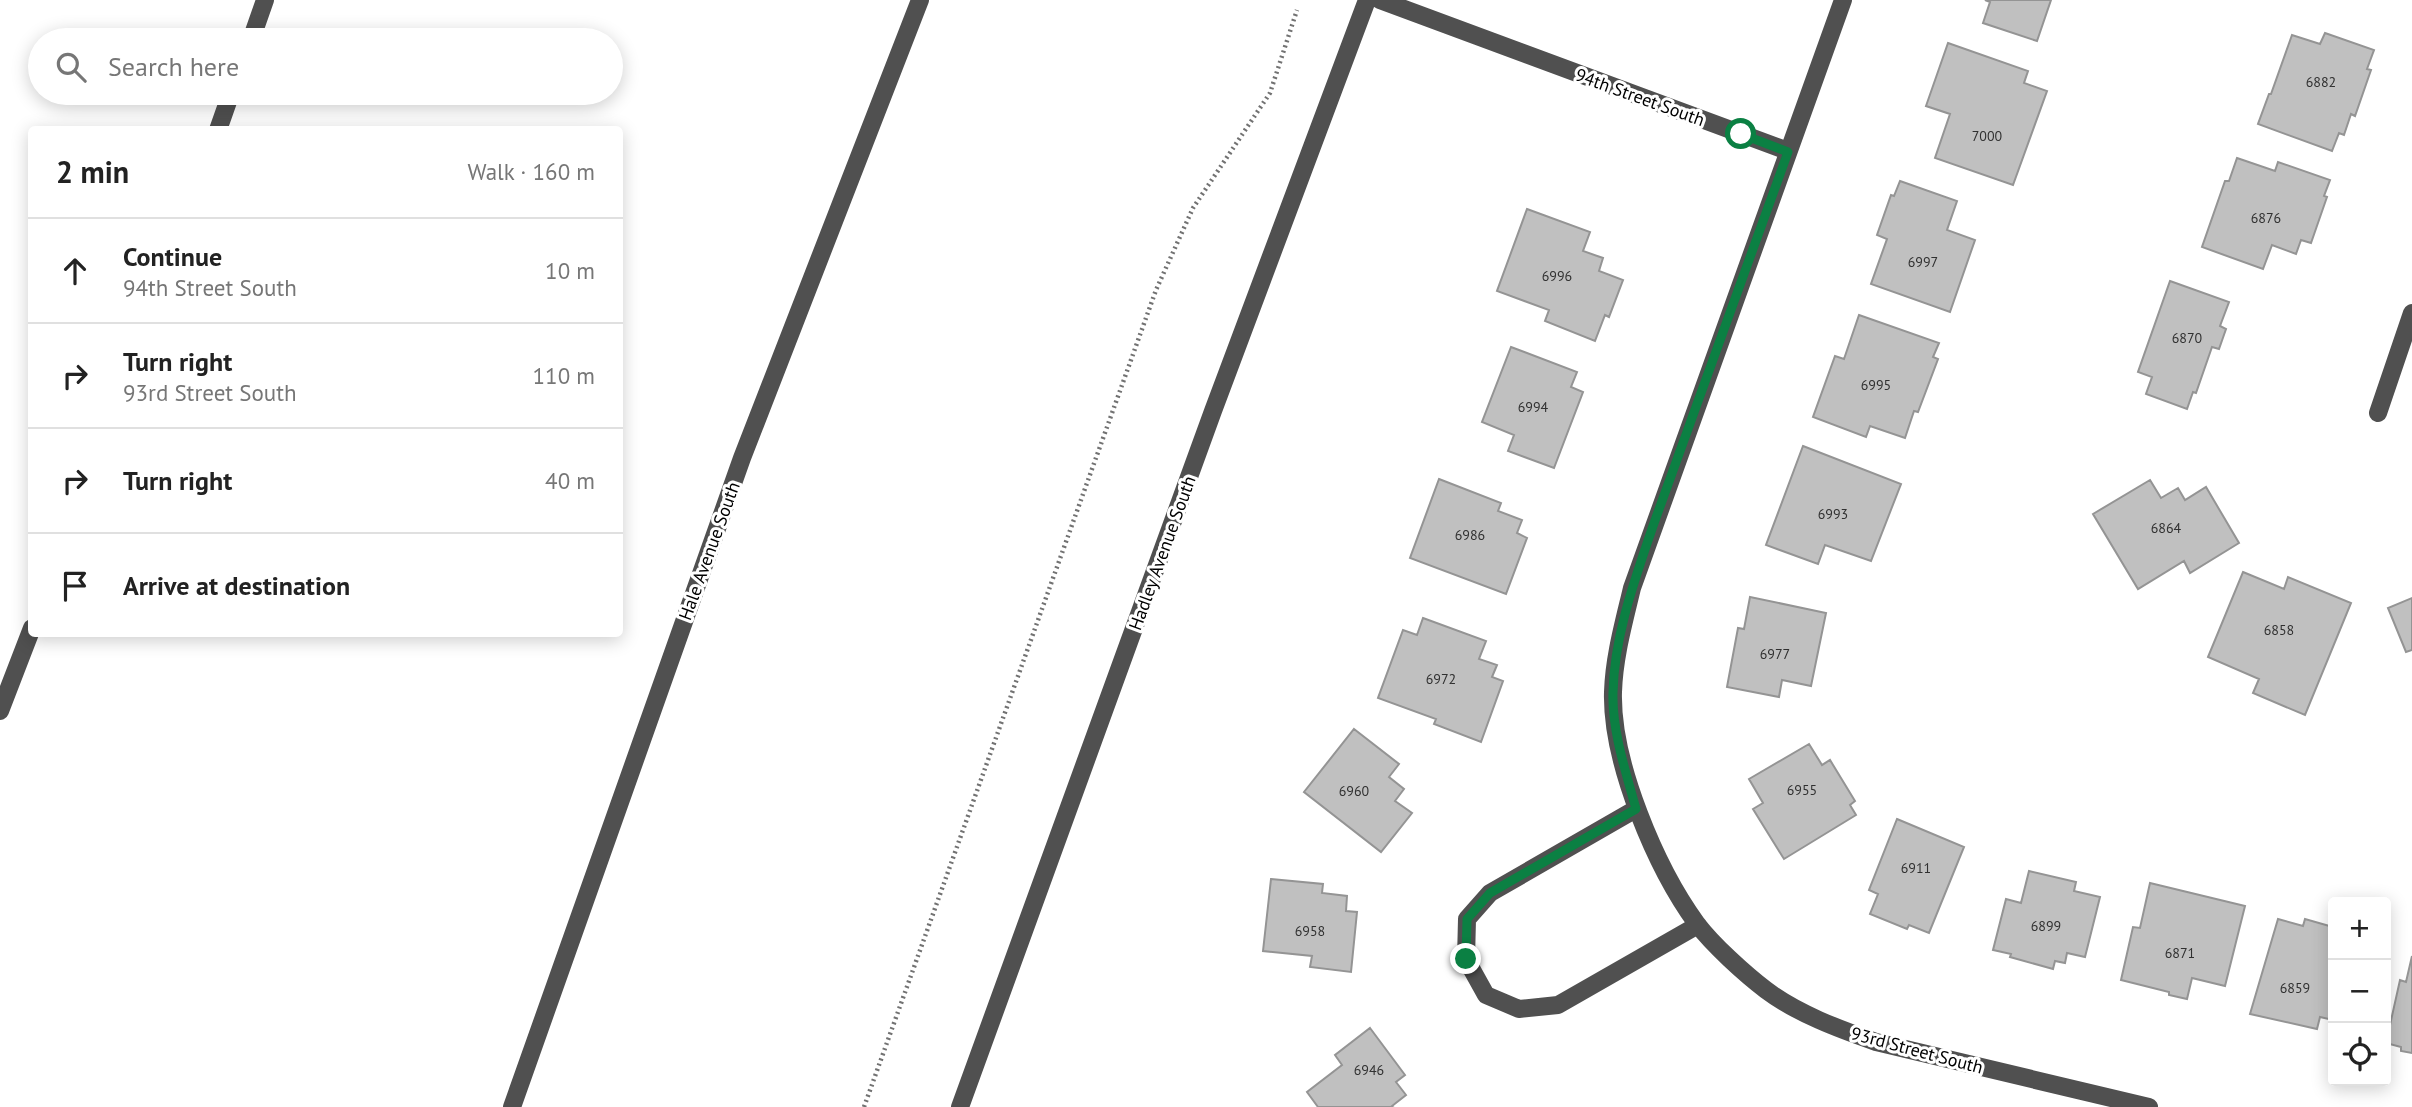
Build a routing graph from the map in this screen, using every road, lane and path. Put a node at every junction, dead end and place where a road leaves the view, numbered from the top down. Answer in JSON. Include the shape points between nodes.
{"nodes":[{"id":1,"x":265,"y":0,"type":"edge"},
{"id":2,"x":920,"y":0,"type":"edge"},
{"id":3,"x":1367,"y":0,"type":"edge"},
{"id":4,"x":1380,"y":0,"type":"edge"},
{"id":5,"x":1843,"y":0,"type":"edge"},
{"id":6,"x":1297,"y":10,"type":"dead end"},
{"id":7,"x":255,"y":28,"type":"edge"},
{"id":8,"x":227,"y":105,"type":"edge"},
{"id":9,"x":219,"y":126,"type":"edge"},
{"id":10,"x":1788,"y":152,"type":"junction"},
{"id":11,"x":2412,"y":313,"type":"edge"},
{"id":12,"x":2378,"y":413,"type":"dead end"},
{"id":13,"x":29,"y":637,"type":"edge"},
{"id":14,"x":0,"y":711,"type":"edge"},
{"id":15,"x":1636,"y":809,"type":"junction"},
{"id":16,"x":1698,"y":925,"type":"junction"},
{"id":17,"x":512,"y":1107,"type":"edge"},
{"id":18,"x":864,"y":1107,"type":"edge"},
{"id":19,"x":960,"y":1107,"type":"edge"},
{"id":20,"x":2149,"y":1107,"type":"edge"}],
"edges":[{"from":1,"to":7,"type":"street"},
{"from":2,"to":17,"type":"street","name":"Hale Avenue South","via":[[743,458]]},
{"from":3,"to":19,"type":"street","name":"Hadley Avenue South"},
{"from":4,"to":10,"type":"street","name":"94th Street South"},
{"from":5,"to":10,"type":"street"},
{"from":6,"to":18,"type":"path","via":[[1269,93],[1193,208],[1156,290]]},
{"from":8,"to":9,"type":"street"},
{"from":10,"to":15,"type":"street","name":"93rd Street South","via":[[1653,526],[1618,643],[1613,694],[1617,736]]},
{"from":11,"to":12,"type":"street"},
{"from":13,"to":14,"type":"street"},
{"from":15,"to":16,"type":"street","name":"93rd Street South","via":[[1665,872]]},
{"from":15,"to":16,"type":"street","via":[[1490,893],[1467,919],[1466,959],[1486,995],[1519,1009],[1558,1005]]},
{"from":16,"to":20,"type":"street","name":"93rd Street South","via":[[1767,991],[1834,1027],[1876,1042]]}]}
